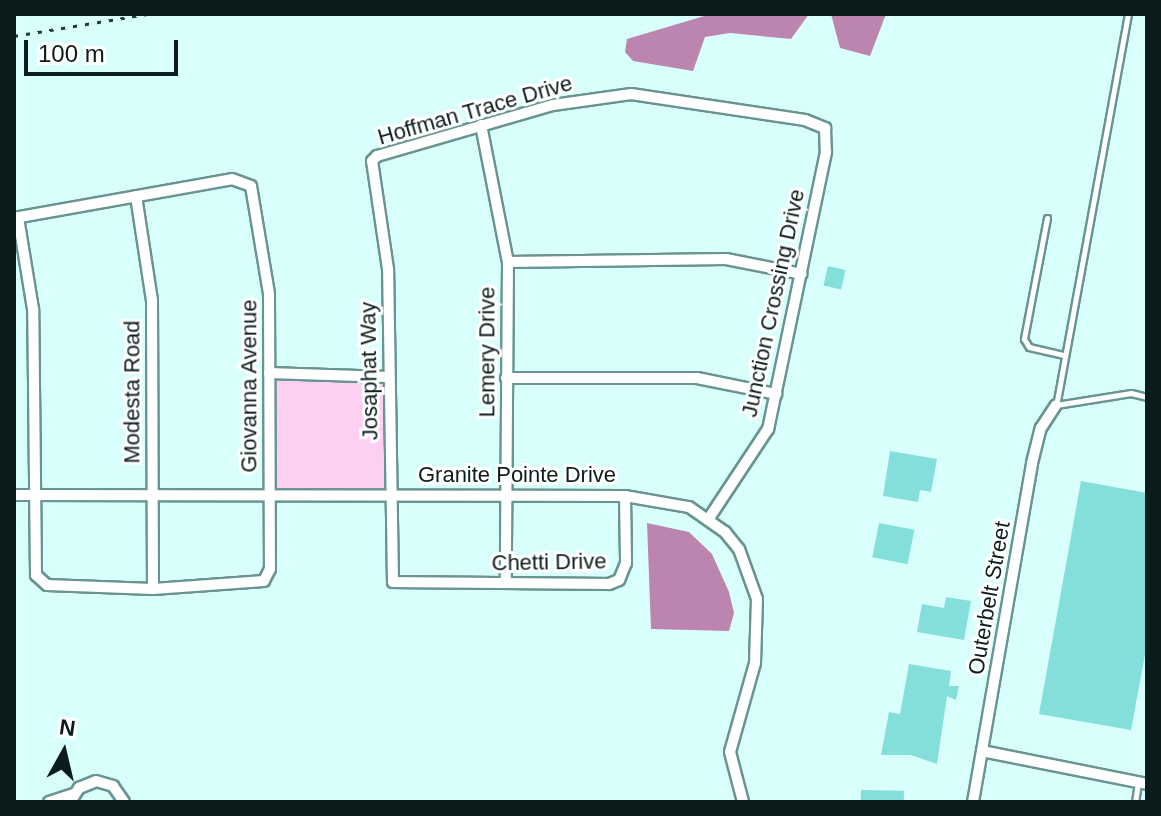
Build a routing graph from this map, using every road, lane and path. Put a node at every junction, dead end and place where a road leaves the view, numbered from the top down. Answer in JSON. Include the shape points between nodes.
{"nodes":[{"id":1,"x":1128,"y":14,"type":"edge"},
{"id":2,"x":481,"y":125,"type":"junction"},
{"id":3,"x":825,"y":128,"type":"joint"},
{"id":4,"x":372,"y":161,"type":"joint"},
{"id":5,"x":136,"y":196,"type":"junction"},
{"id":6,"x":16,"y":218,"type":"edge"},
{"id":7,"x":1047,"y":218,"type":"dead end"},
{"id":8,"x":508,"y":262,"type":"junction"},
{"id":9,"x":802,"y":274,"type":"junction"},
{"id":10,"x":1065,"y":355,"type":"junction"},
{"id":11,"x":269,"y":373,"type":"junction"},
{"id":12,"x":389,"y":377,"type":"junction"},
{"id":13,"x":506,"y":378,"type":"junction"},
{"id":14,"x":776,"y":394,"type":"junction"},
{"id":15,"x":1147,"y":397,"type":"edge"},
{"id":16,"x":1056,"y":405,"type":"junction"},
{"id":17,"x":391,"y":494,"type":"junction"},
{"id":18,"x":14,"y":495,"type":"edge"},
{"id":19,"x":36,"y":495,"type":"junction"},
{"id":20,"x":153,"y":495,"type":"junction"},
{"id":21,"x":269,"y":496,"type":"junction"},
{"id":22,"x":506,"y":496,"type":"junction"},
{"id":23,"x":625,"y":496,"type":"junction"},
{"id":24,"x":709,"y":518,"type":"junction"},
{"id":25,"x":393,"y":582,"type":"joint"},
{"id":26,"x":506,"y":583,"type":"junction"},
{"id":27,"x":153,"y":589,"type":"junction"},
{"id":28,"x":982,"y":751,"type":"junction"},
{"id":29,"x":1142,"y":784,"type":"edge"},
{"id":30,"x":71,"y":798,"type":"edge"},
{"id":31,"x":128,"y":801,"type":"edge"},
{"id":32,"x":49,"y":802,"type":"edge"},
{"id":33,"x":743,"y":802,"type":"edge"},
{"id":34,"x":973,"y":802,"type":"edge"},
{"id":35,"x":1135,"y":802,"type":"edge"}],
"edges":[{"from":1,"to":10,"type":"lane"},
{"from":2,"to":3,"type":"street","name":"Hoffman Trace Drive","via":[[553,105],[631,94],[805,120]]},
{"from":2,"to":4,"type":"street","name":"Hoffman Trace Drive","via":[[382,153]]},
{"from":2,"to":8,"type":"street","name":"Lemery Drive"},
{"from":3,"to":9,"type":"street","name":"Junction Crossing Drive","via":[[826,152]]},
{"from":4,"to":12,"type":"street","name":"Josaphat Way","via":[[388,269]]},
{"from":5,"to":6,"type":"street"},
{"from":5,"to":11,"type":"street","name":"Giovanna Avenue","via":[[232,179],[254,193],[269,294]]},
{"from":5,"to":20,"type":"street","name":"Modesta Road","via":[[152,300]]},
{"from":6,"to":19,"type":"street","via":[[33,309]]},
{"from":7,"to":10,"type":"lane","via":[[1024,339],[1029,347]]},
{"from":8,"to":9,"type":"street","via":[[726,259]]},
{"from":8,"to":13,"type":"street","name":"Lemery Drive"},
{"from":9,"to":14,"type":"street","name":"Junction Crossing Drive"},
{"from":10,"to":16,"type":"lane"},
{"from":11,"to":12,"type":"street"},
{"from":11,"to":21,"type":"street","name":"Giovanna Avenue"},
{"from":12,"to":17,"type":"street","name":"Josaphat Way"},
{"from":13,"to":14,"type":"street","via":[[697,378]]},
{"from":13,"to":22,"type":"street","name":"Lemery Drive"},
{"from":14,"to":24,"type":"street","name":"Junction Crossing Drive","via":[[768,429]]},
{"from":15,"to":16,"type":"lane","via":[[1131,393]]},
{"from":16,"to":28,"type":"street","name":"Outerbelt Street","via":[[1041,428],[1032,463]]},
{"from":17,"to":21,"type":"street","name":"Granite Pointe Drive"},
{"from":17,"to":22,"type":"street","name":"Granite Pointe Drive"},
{"from":17,"to":25,"type":"street","name":"Josaphat Way"},
{"from":18,"to":19,"type":"street","name":"Granite Pointe Drive"},
{"from":19,"to":20,"type":"street","name":"Granite Pointe Drive"},
{"from":19,"to":27,"type":"street","via":[[34,570],[47,585]]},
{"from":20,"to":21,"type":"street","name":"Granite Pointe Drive"},
{"from":20,"to":27,"type":"street","name":"Modesta Road"},
{"from":21,"to":27,"type":"street","name":"Giovanna Avenue","via":[[266,579],[256,584]]},
{"from":22,"to":23,"type":"street","name":"Granite Pointe Drive"},
{"from":22,"to":26,"type":"street","name":"Lemery Drive"},
{"from":23,"to":24,"type":"street","name":"Granite Pointe Drive","via":[[667,499]]},
{"from":23,"to":26,"type":"street","name":"Chetti Drive","via":[[626,563],[619,580]]},
{"from":24,"to":33,"type":"street","name":"Granite Pointe Drive","via":[[739,549],[757,599],[755,663],[730,752]]},
{"from":25,"to":26,"type":"street","name":"Chetti Drive"},
{"from":28,"to":29,"type":"street"},
{"from":28,"to":34,"type":"street","name":"Outerbelt Street"},
{"from":29,"to":35,"type":"lane"},
{"from":30,"to":31,"type":"street","via":[[96,781],[113,786]]},
{"from":30,"to":32,"type":"street"}]}
